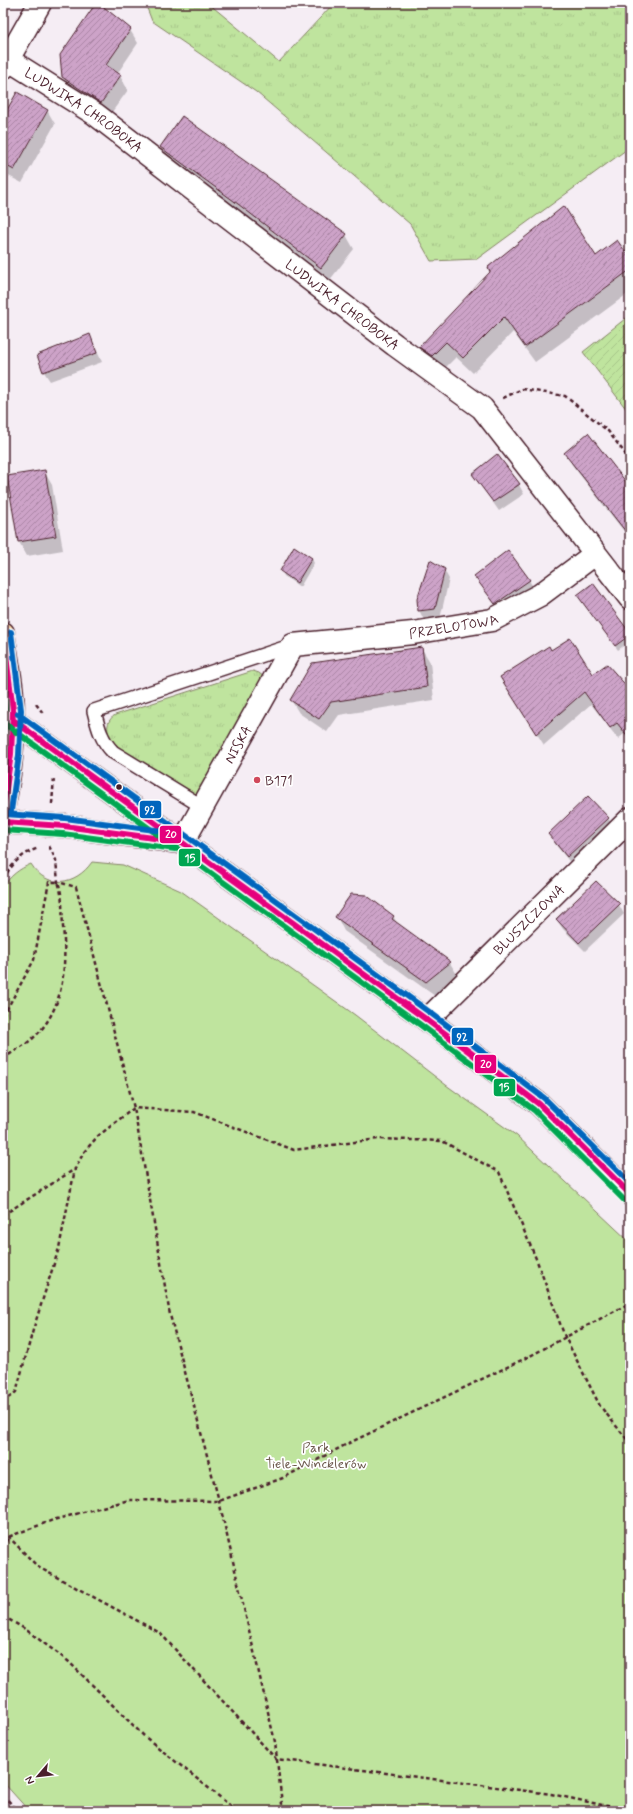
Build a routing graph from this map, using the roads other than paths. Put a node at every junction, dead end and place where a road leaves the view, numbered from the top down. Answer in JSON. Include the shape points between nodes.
{"nodes":[{"id":1,"x":40,"y":3,"type":"edge"},
{"id":2,"x":6,"y":64,"type":"edge"},
{"id":3,"x":595,"y":554,"type":"junction"},
{"id":4,"x":630,"y":598,"type":"edge"},
{"id":5,"x":3,"y":632,"type":"edge"},
{"id":6,"x":293,"y":645,"type":"junction"},
{"id":7,"x":13,"y":720,"type":"junction"},
{"id":8,"x":203,"y":807,"type":"junction"},
{"id":9,"x":3,"y":809,"type":"edge"},
{"id":10,"x":630,"y":819,"type":"edge"},
{"id":11,"x":3,"y":822,"type":"edge"},
{"id":12,"x":183,"y":842,"type":"junction"},
{"id":13,"x":427,"y":1020,"type":"junction"},
{"id":14,"x":630,"y":1194,"type":"edge"}],
"edges":[{"from":1,"to":2,"type":"street"},
{"from":2,"to":3,"type":"street","name":"LUDWIKA CHROBOKA","via":[[95,114],[395,345],[482,408]]},
{"from":3,"to":4,"type":"street","name":"LUDWIKA CHROBOKA"},
{"from":3,"to":6,"type":"street","name":"PRZELOTOWA","via":[[540,595],[492,620],[414,633]]},
{"from":5,"to":7,"type":"main road"},
{"from":6,"to":8,"type":"street","name":"NISKA"},
{"from":6,"to":8,"type":"lane","via":[[94,711],[102,738],[113,752]]},
{"from":7,"to":9,"type":"main road","via":[[10,776]]},
{"from":7,"to":12,"type":"street"},
{"from":8,"to":12,"type":"street","name":"NISKA"},
{"from":10,"to":13,"type":"street","name":"BLUSZCZOWA"},
{"from":11,"to":12,"type":"street","via":[[51,838]]},
{"from":12,"to":13,"type":"street"},
{"from":13,"to":14,"type":"street","via":[[539,1104]]}]}
